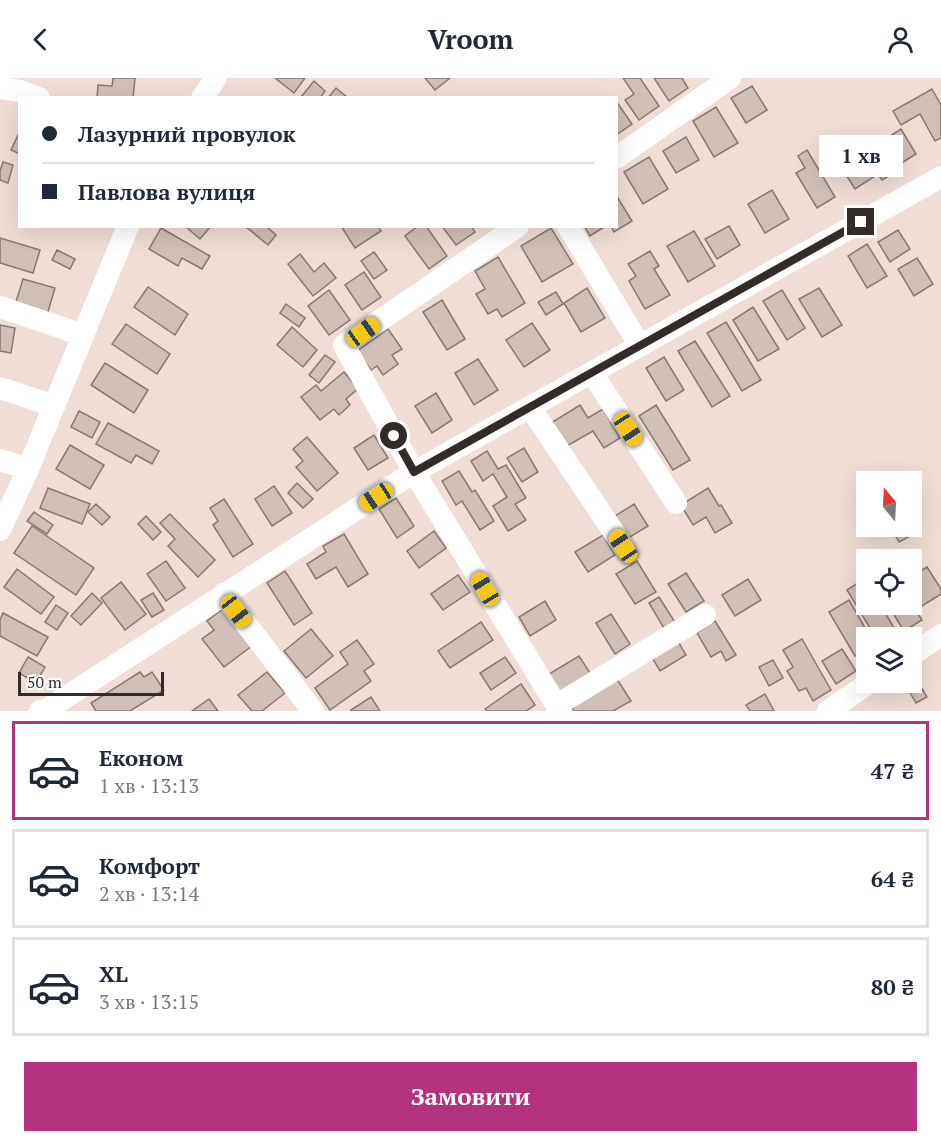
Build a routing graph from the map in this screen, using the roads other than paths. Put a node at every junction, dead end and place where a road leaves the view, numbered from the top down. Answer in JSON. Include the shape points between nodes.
{"nodes":[{"id":1,"x":216,"y":78,"type":"edge"},
{"id":2,"x":730,"y":78,"type":"edge"},
{"id":3,"x":0,"y":88,"type":"edge"},
{"id":4,"x":34,"y":96,"type":"edge"},
{"id":5,"x":203,"y":96,"type":"edge"},
{"id":6,"x":618,"y":157,"type":"edge"},
{"id":7,"x":941,"y":177,"type":"edge"},
{"id":8,"x":127,"y":228,"type":"edge"},
{"id":9,"x":515,"y":228,"type":"edge"},
{"id":10,"x":569,"y":228,"type":"edge"},
{"id":11,"x":0,"y":307,"type":"edge"},
{"id":12,"x":83,"y":335,"type":"junction"},
{"id":13,"x":640,"y":346,"type":"junction"},
{"id":14,"x":592,"y":373,"type":"junction"},
{"id":15,"x":0,"y":388,"type":"edge"},
{"id":16,"x":54,"y":406,"type":"junction"},
{"id":17,"x":530,"y":407,"type":"junction"},
{"id":18,"x":0,"y":460,"type":"edge"},
{"id":19,"x":28,"y":469,"type":"junction"},
{"id":20,"x":414,"y":472,"type":"junction"},
{"id":21,"x":676,"y":503,"type":"dead end"},
{"id":22,"x":1,"y":527,"type":"edge"},
{"id":23,"x":623,"y":546,"type":"dead end"},
{"id":24,"x":223,"y":594,"type":"junction"},
{"id":25,"x":705,"y":615,"type":"dead end"},
{"id":26,"x":941,"y":635,"type":"edge"},
{"id":27,"x":922,"y":648,"type":"edge"},
{"id":28,"x":856,"y":692,"type":"edge"},
{"id":29,"x":559,"y":708,"type":"edge"},
{"id":30,"x":40,"y":711,"type":"edge"},
{"id":31,"x":314,"y":711,"type":"edge"},
{"id":32,"x":828,"y":711,"type":"edge"}],
"edges":[{"from":1,"to":5,"type":"street"},
{"from":2,"to":6,"type":"street"},
{"from":3,"to":4,"type":"street"},
{"from":7,"to":13,"type":"street"},
{"from":8,"to":12,"type":"street"},
{"from":9,"to":20,"type":"street","via":[[344,345]]},
{"from":10,"to":13,"type":"street"},
{"from":11,"to":12,"type":"street"},
{"from":12,"to":16,"type":"street"},
{"from":13,"to":14,"type":"street"},
{"from":14,"to":17,"type":"street"},
{"from":14,"to":21,"type":"street"},
{"from":15,"to":16,"type":"street"},
{"from":16,"to":19,"type":"street"},
{"from":17,"to":20,"type":"street"},
{"from":17,"to":23,"type":"street"},
{"from":18,"to":19,"type":"street"},
{"from":19,"to":22,"type":"street"},
{"from":20,"to":24,"type":"street"},
{"from":20,"to":29,"type":"street"},
{"from":24,"to":30,"type":"street"},
{"from":24,"to":31,"type":"street"},
{"from":25,"to":29,"type":"street"},
{"from":26,"to":27,"type":"street"},
{"from":28,"to":32,"type":"street"}]}
